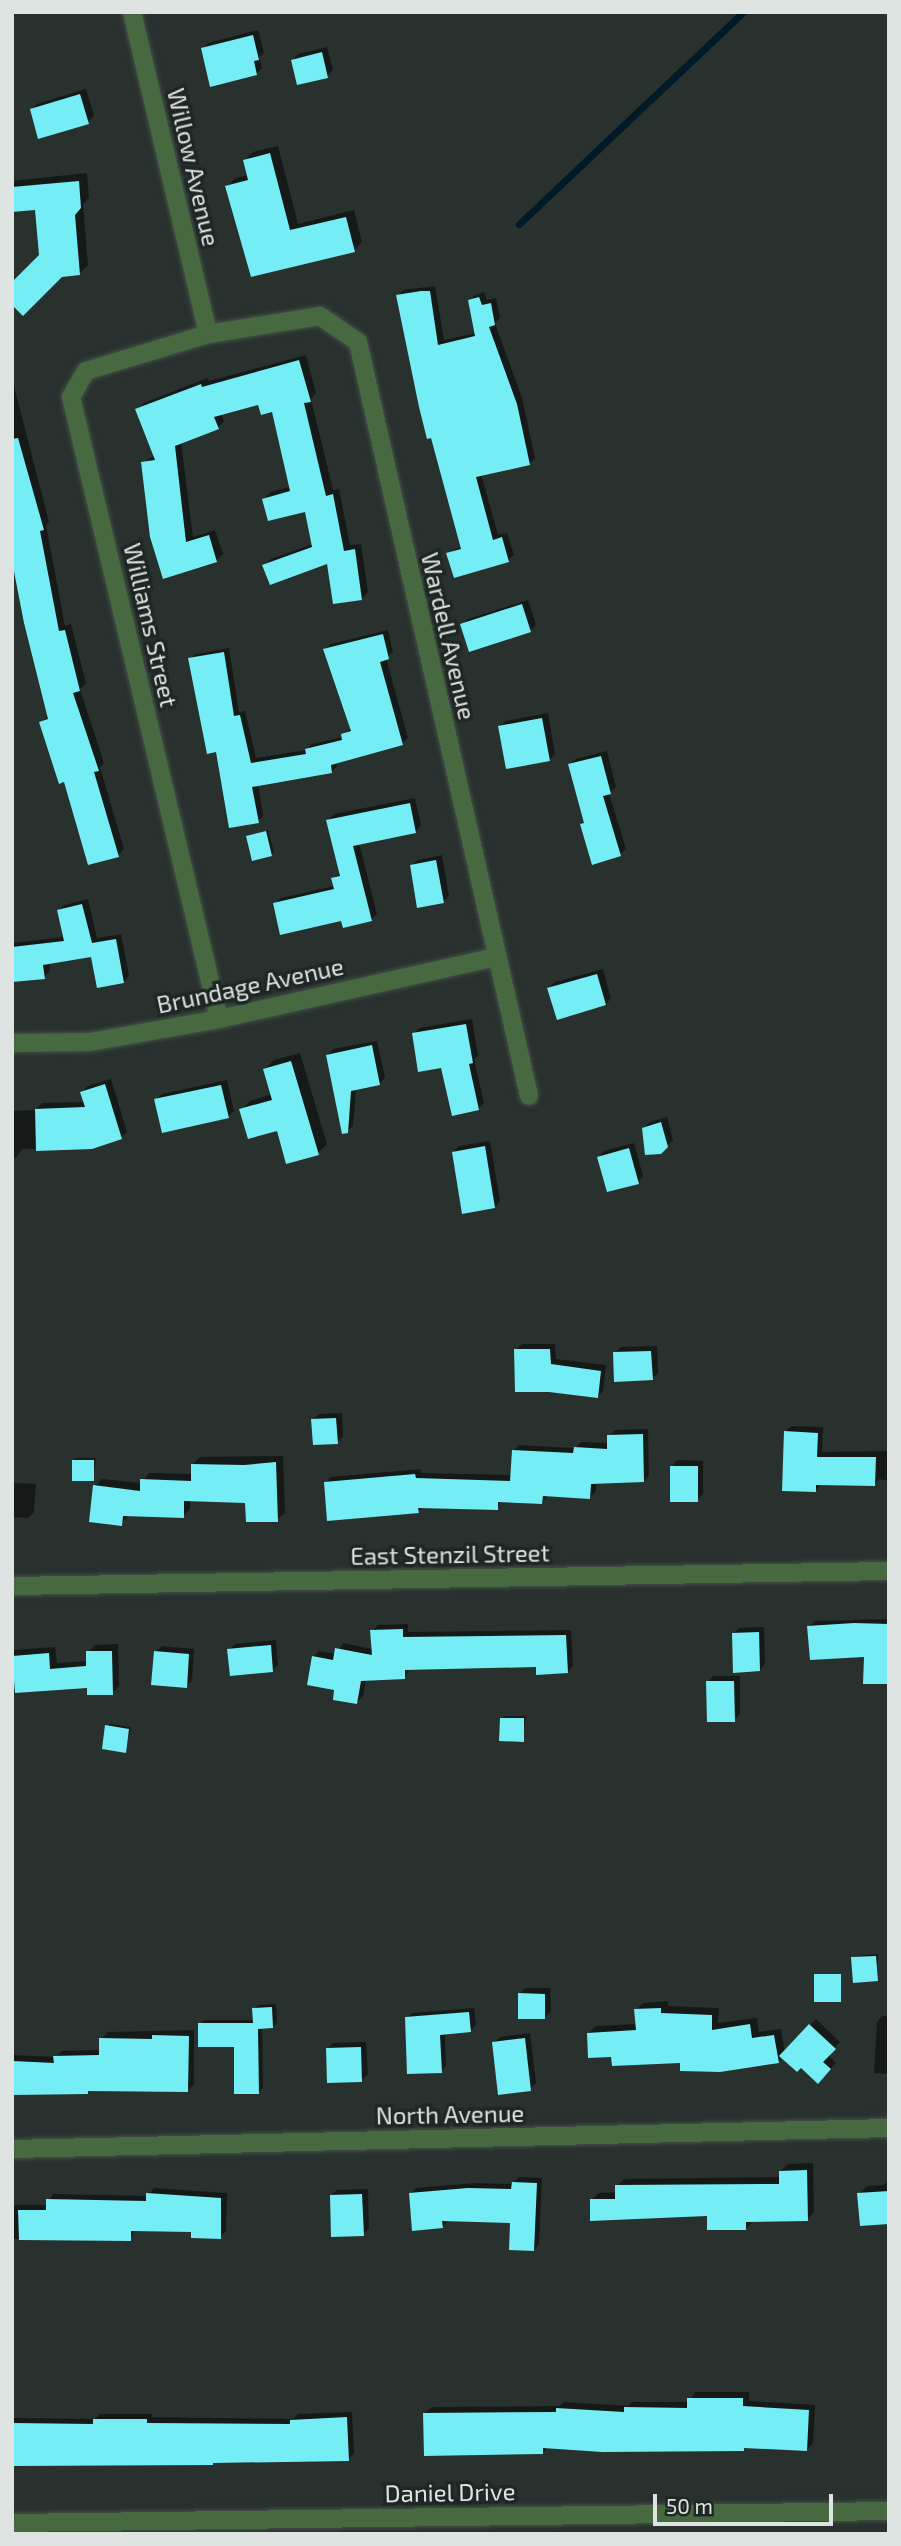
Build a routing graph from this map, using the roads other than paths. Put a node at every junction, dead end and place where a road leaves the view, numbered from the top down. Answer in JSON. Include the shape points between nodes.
{"nodes":[{"id":1,"x":132,"y":12,"type":"edge"},
{"id":2,"x":208,"y":334,"type":"junction"},
{"id":3,"x":496,"y":957,"type":"junction"},
{"id":4,"x":219,"y":1018,"type":"junction"},
{"id":5,"x":12,"y":1043,"type":"edge"},
{"id":6,"x":529,"y":1096,"type":"dead end"},
{"id":7,"x":889,"y":1571,"type":"edge"},
{"id":8,"x":12,"y":1586,"type":"edge"},
{"id":9,"x":889,"y":2127,"type":"edge"},
{"id":10,"x":12,"y":2149,"type":"edge"},
{"id":11,"x":889,"y":2511,"type":"edge"},
{"id":12,"x":12,"y":2523,"type":"edge"}],
"edges":[{"from":1,"to":2,"type":"street","name":"Willow Avenue"},
{"from":2,"to":3,"type":"street","name":"Wardell Avenue","via":[[320,316],[358,342]]},
{"from":2,"to":4,"type":"street","name":"Williams Street","via":[[86,372],[71,397]]},
{"from":3,"to":4,"type":"street","name":"Brundage Avenue"},
{"from":3,"to":6,"type":"street","name":"Wardell Avenue"},
{"from":4,"to":5,"type":"street","name":"Brundage Avenue","via":[[90,1042]]},
{"from":7,"to":8,"type":"street","name":"East Stenzil Street"},
{"from":9,"to":10,"type":"street","name":"North Avenue"},
{"from":11,"to":12,"type":"street","name":"Daniel Drive"}]}
